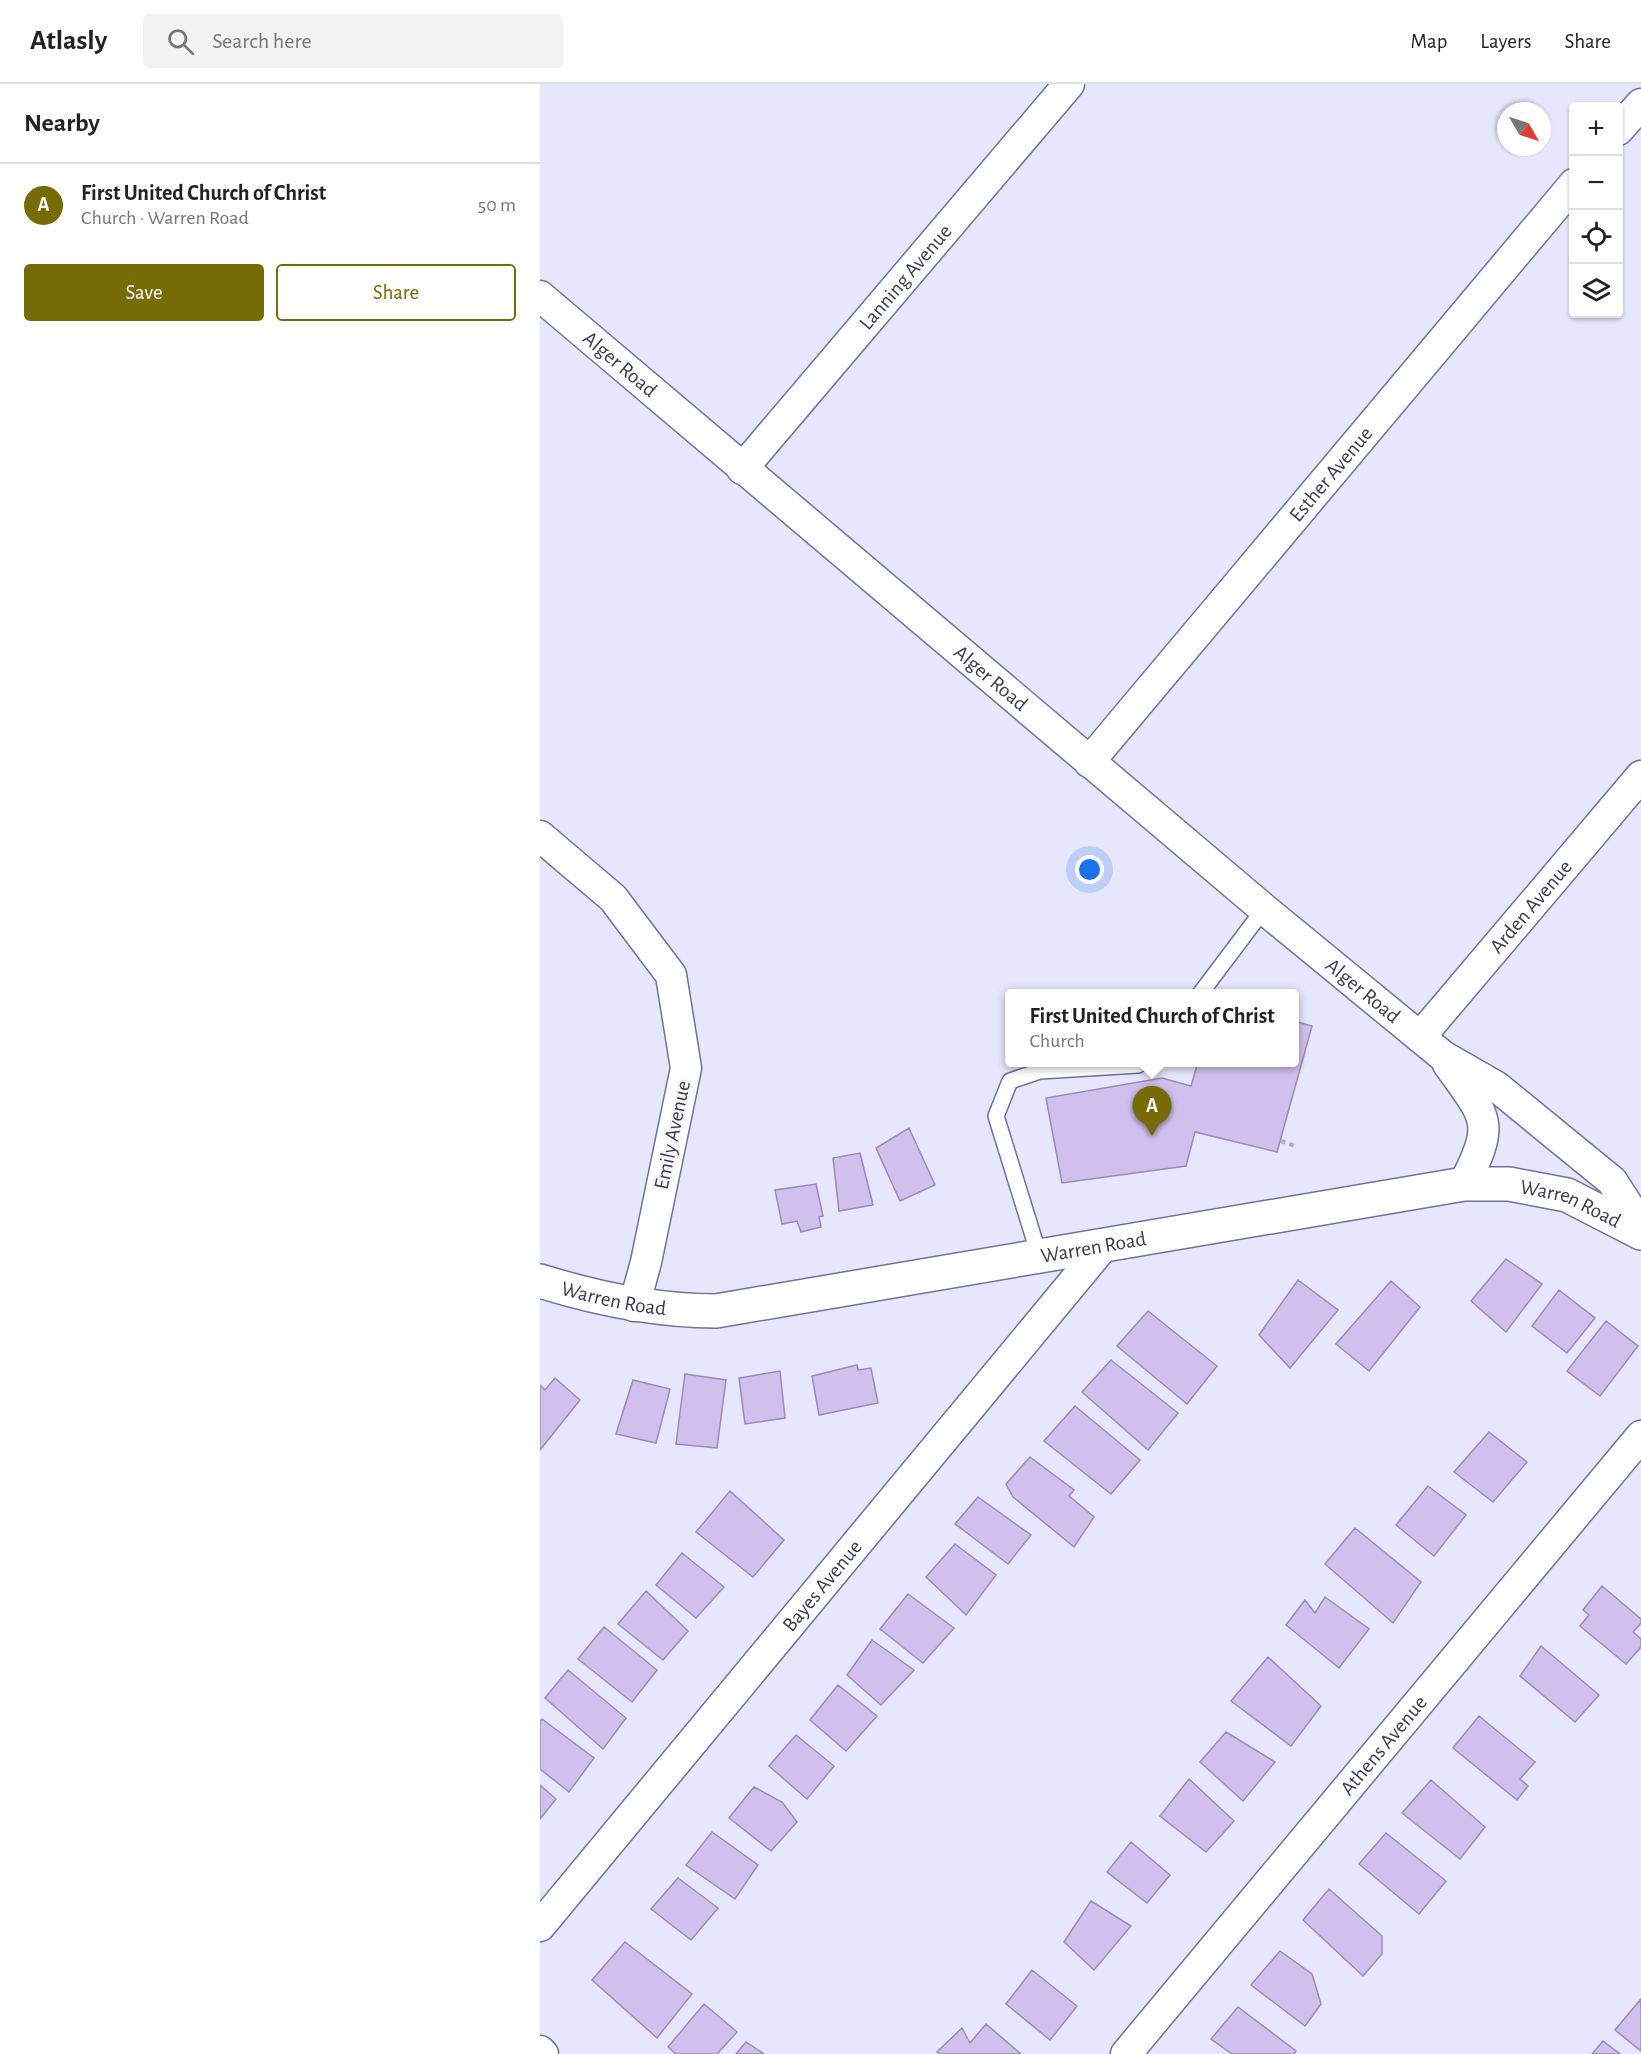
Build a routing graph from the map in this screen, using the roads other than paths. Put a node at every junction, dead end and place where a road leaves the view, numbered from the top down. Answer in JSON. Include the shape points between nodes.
{"nodes":[{"id":1,"x":1069,"y":84,"type":"edge"},
{"id":2,"x":1641,"y":104,"type":"edge"},
{"id":3,"x":1623,"y":124,"type":"edge"},
{"id":4,"x":1569,"y":190,"type":"edge"},
{"id":5,"x":540,"y":296,"type":"edge"},
{"id":6,"x":742,"y":469,"type":"junction"},
{"id":7,"x":1089,"y":762,"type":"junction"},
{"id":8,"x":1641,"y":776,"type":"edge"},
{"id":9,"x":540,"y":836,"type":"edge"},
{"id":10,"x":1264,"y":909,"type":"junction"},
{"id":11,"x":1203,"y":989,"type":"edge"},
{"id":12,"x":1420,"y":1037,"type":"junction"},
{"id":13,"x":1443,"y":1056,"type":"junction"},
{"id":14,"x":1105,"y":1067,"type":"edge"},
{"id":15,"x":1464,"y":1184,"type":"junction"},
{"id":16,"x":1641,"y":1226,"type":"edge"},
{"id":17,"x":1641,"y":1233,"type":"edge"},
{"id":18,"x":1105,"y":1244,"type":"junction"},
{"id":19,"x":1039,"y":1255,"type":"junction"},
{"id":20,"x":540,"y":1281,"type":"edge"},
{"id":21,"x":634,"y":1306,"type":"junction"},
{"id":22,"x":1641,"y":1436,"type":"edge"},
{"id":23,"x":540,"y":1926,"type":"edge"},
{"id":24,"x":1126,"y":2054,"type":"edge"}],
"edges":[{"from":1,"to":6,"type":"street","name":"Lanning Avenue"},
{"from":2,"to":3,"type":"street"},
{"from":4,"to":7,"type":"street","name":"Esther Avenue"},
{"from":5,"to":6,"type":"street","name":"Alger Road"},
{"from":6,"to":7,"type":"street","name":"Alger Road"},
{"from":7,"to":10,"type":"street","name":"Alger Road"},
{"from":8,"to":12,"type":"street","name":"Arden Avenue"},
{"from":9,"to":21,"type":"street","name":"Emily Avenue","via":[[613,898],[671,975],[686,1068]]},
{"from":10,"to":11,"type":"lane"},
{"from":10,"to":12,"type":"street","name":"Alger Road"},
{"from":12,"to":13,"type":"street","name":"Alger Road"},
{"from":13,"to":15,"type":"street","name":"Alger Road","via":[[1484,1120],[1481,1150]]},
{"from":13,"to":16,"type":"street","name":"Alger Road","via":[[1497,1087],[1612,1181]]},
{"from":14,"to":19,"type":"lane","via":[[1040,1071],[1010,1081],[996,1116]]},
{"from":15,"to":17,"type":"main road","name":"Warren Road","via":[[1509,1184],[1567,1194]]},
{"from":15,"to":18,"type":"main road","name":"Warren Road"},
{"from":18,"to":19,"type":"main road","name":"Warren Road"},
{"from":18,"to":23,"type":"street","name":"Bayes Avenue"},
{"from":19,"to":21,"type":"main road","name":"Warren Road","via":[[716,1311]]},
{"from":20,"to":21,"type":"main road","name":"Warren Road"},
{"from":22,"to":24,"type":"street","name":"Athens Avenue"}]}
